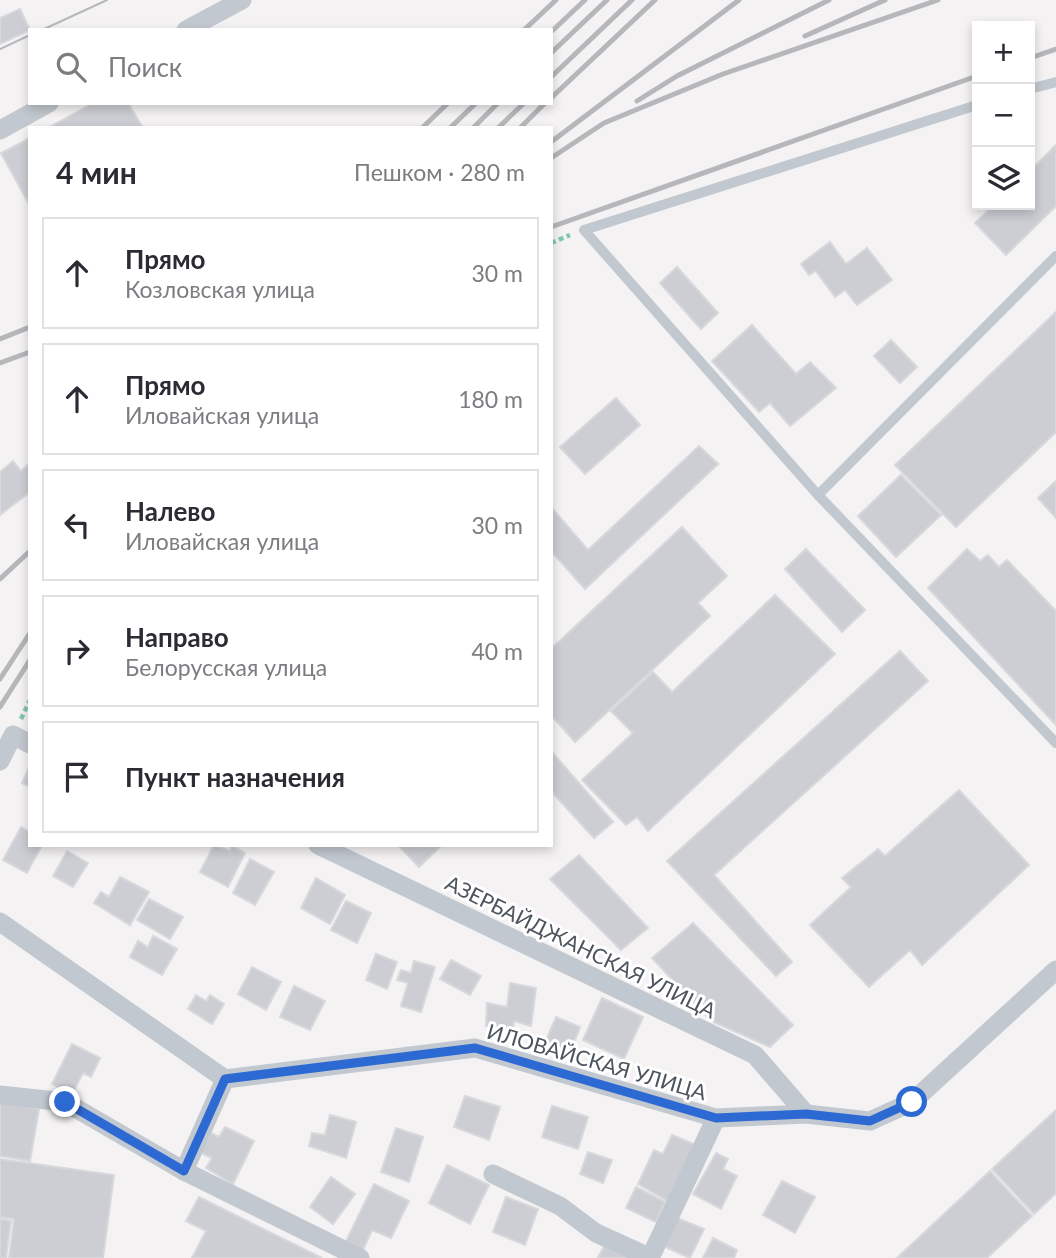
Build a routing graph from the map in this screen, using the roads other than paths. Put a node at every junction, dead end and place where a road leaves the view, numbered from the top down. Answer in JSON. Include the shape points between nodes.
{"nodes":[{"id":1,"x":242,"y":0,"type":"edge"},
{"id":2,"x":190,"y":28,"type":"edge"},
{"id":3,"x":1056,"y":82,"type":"edge"},
{"id":4,"x":1035,"y":88,"type":"edge"},
{"id":5,"x":45,"y":105,"type":"edge"},
{"id":6,"x":972,"y":107,"type":"edge"},
{"id":7,"x":0,"y":130,"type":"edge"},
{"id":8,"x":1056,"y":256,"type":"edge"},
{"id":9,"x":818,"y":495,"type":"junction"},
{"id":10,"x":28,"y":743,"type":"edge"},
{"id":11,"x":1056,"y":743,"type":"edge"},
{"id":12,"x":0,"y":761,"type":"edge"},
{"id":13,"x":322,"y":847,"type":"edge"},
{"id":14,"x":0,"y":922,"type":"edge"},
{"id":15,"x":1056,"y":970,"type":"edge"},
{"id":16,"x":225,"y":1079,"type":"junction"},
{"id":17,"x":0,"y":1095,"type":"edge"},
{"id":18,"x":806,"y":1114,"type":"junction"},
{"id":19,"x":716,"y":1118,"type":"junction"},
{"id":20,"x":184,"y":1171,"type":"junction"},
{"id":21,"x":493,"y":1174,"type":"dead end"},
{"id":22,"x":360,"y":1258,"type":"edge"},
{"id":23,"x":650,"y":1258,"type":"edge"}],
"edges":[{"from":1,"to":2,"type":"street"},
{"from":3,"to":4,"type":"lane"},
{"from":5,"to":7,"type":"street"},
{"from":6,"to":9,"type":"lane","via":[[584,230]]},
{"from":8,"to":9,"type":"lane"},
{"from":9,"to":11,"type":"lane"},
{"from":10,"to":12,"type":"street","via":[[13,735]]},
{"from":13,"to":18,"type":"street","name":"АЗЕРБАЙДЖАНСКАЯ УЛИЦА","via":[[755,1055]]},
{"from":14,"to":16,"type":"street"},
{"from":15,"to":18,"type":"street","name":"ИЛОВАЙСКАЯ УЛИЦА","via":[[912,1102],[870,1121]]},
{"from":16,"to":19,"type":"street","name":"ИЛОВАЙСКАЯ УЛИЦА","via":[[475,1048]]},
{"from":16,"to":20,"type":"street"},
{"from":17,"to":20,"type":"street","via":[[65,1102]]},
{"from":18,"to":19,"type":"street","name":"ИЛОВАЙСКАЯ УЛИЦА"},
{"from":19,"to":23,"type":"street"},
{"from":20,"to":22,"type":"street"},
{"from":21,"to":23,"type":"street"}]}
